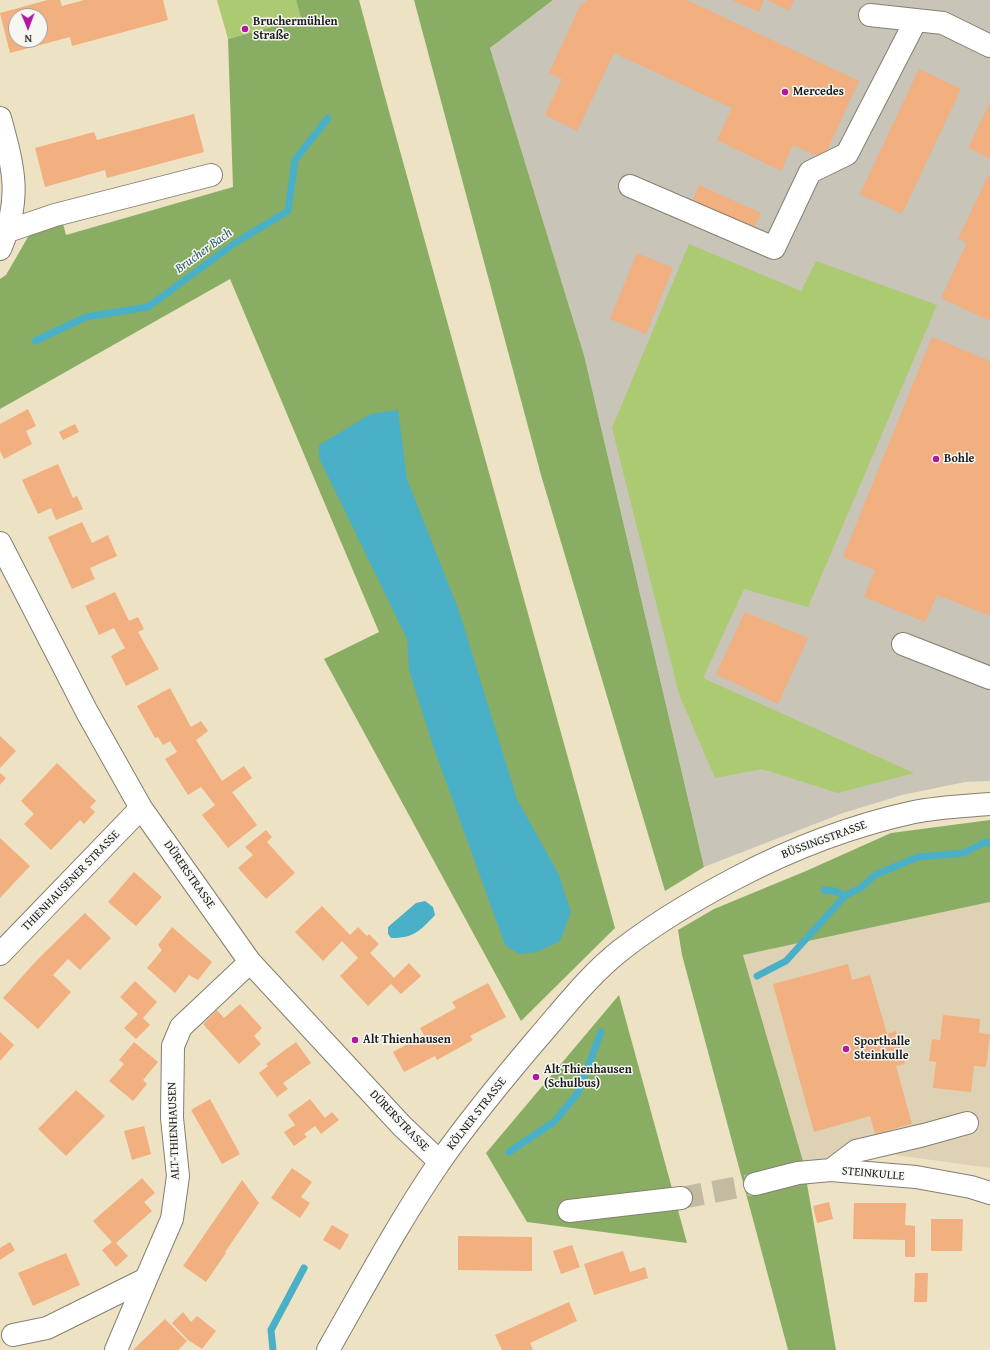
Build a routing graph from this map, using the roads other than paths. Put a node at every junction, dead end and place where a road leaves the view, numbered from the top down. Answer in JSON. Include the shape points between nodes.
{"nodes":[{"id":1,"x":870,"y":15,"type":"dead end"},
{"id":2,"x":916,"y":20,"type":"junction"},
{"id":3,"x":990,"y":46,"type":"edge"},
{"id":4,"x":0,"y":118,"type":"edge"},
{"id":5,"x":211,"y":175,"type":"dead end"},
{"id":6,"x":630,"y":186,"type":"dead end"},
{"id":7,"x":4,"y":240,"type":"edge"},
{"id":8,"x":0,"y":543,"type":"edge"},
{"id":9,"x":903,"y":644,"type":"dead end"},
{"id":10,"x":990,"y":678,"type":"edge"},
{"id":11,"x":990,"y":804,"type":"edge"},
{"id":12,"x":141,"y":808,"type":"junction"},
{"id":13,"x":670,"y":915,"type":"joint"},
{"id":14,"x":0,"y":954,"type":"edge"},
{"id":15,"x":250,"y":962,"type":"junction"},
{"id":16,"x":967,"y":1123,"type":"dead end"},
{"id":17,"x":440,"y":1162,"type":"junction"},
{"id":18,"x":831,"y":1170,"type":"junction"},
{"id":19,"x":755,"y":1184,"type":"tunnel mouth"},
{"id":20,"x":990,"y":1193,"type":"edge"},
{"id":21,"x":681,"y":1198,"type":"tunnel mouth"},
{"id":22,"x":569,"y":1211,"type":"dead end"},
{"id":23,"x":146,"y":1278,"type":"junction"},
{"id":24,"x":6,"y":1338,"type":"edge"},
{"id":25,"x":116,"y":1350,"type":"edge"},
{"id":26,"x":328,"y":1350,"type":"edge"}],
"edges":[{"from":1,"to":2,"type":"street"},
{"from":2,"to":3,"type":"street","via":[[943,23]]},
{"from":2,"to":6,"type":"street","via":[[847,154],[810,172],[774,248]]},
{"from":4,"to":7,"type":"street","via":[[10,154],[14,185],[13,209]]},
{"from":5,"to":7,"type":"street","via":[[56,215]]},
{"from":8,"to":12,"type":"street","name":"DÜRERSTRASSE","via":[[87,712]]},
{"from":9,"to":10,"type":"street"},
{"from":11,"to":13,"type":"street","name":"BÜSSINGSTRASSE","via":[[916,812],[859,825],[771,860]]},
{"from":12,"to":14,"type":"street","name":"THIENHAUSENER STRASSE"},
{"from":12,"to":15,"type":"street","name":"DÜRERSTRASSE"},
{"from":13,"to":17,"type":"street","name":"KÖLNER STRASSE","via":[[621,950],[591,976],[470,1121]]},
{"from":15,"to":17,"type":"street","name":"DÜRERSTRASSE","via":[[402,1126]]},
{"from":15,"to":23,"type":"street","name":"ALT-THIENHAUSEN","via":[[180,1027],[173,1046],[172,1118],[178,1176],[172,1219]]},
{"from":16,"to":18,"type":"street","via":[[856,1151]]},
{"from":17,"to":26,"type":"street","name":"KÖLNER STRASSE","via":[[362,1289]]},
{"from":18,"to":19,"type":"street","name":"STEINKULLE","via":[[798,1173]]},
{"from":18,"to":20,"type":"street","name":"STEINKULLE","via":[[916,1178],[972,1187]]},
{"from":21,"to":22,"type":"street"},
{"from":23,"to":24,"type":"street","via":[[47,1328]]},
{"from":23,"to":25,"type":"street","name":"ALT-THIENHAUSEN"}]}
